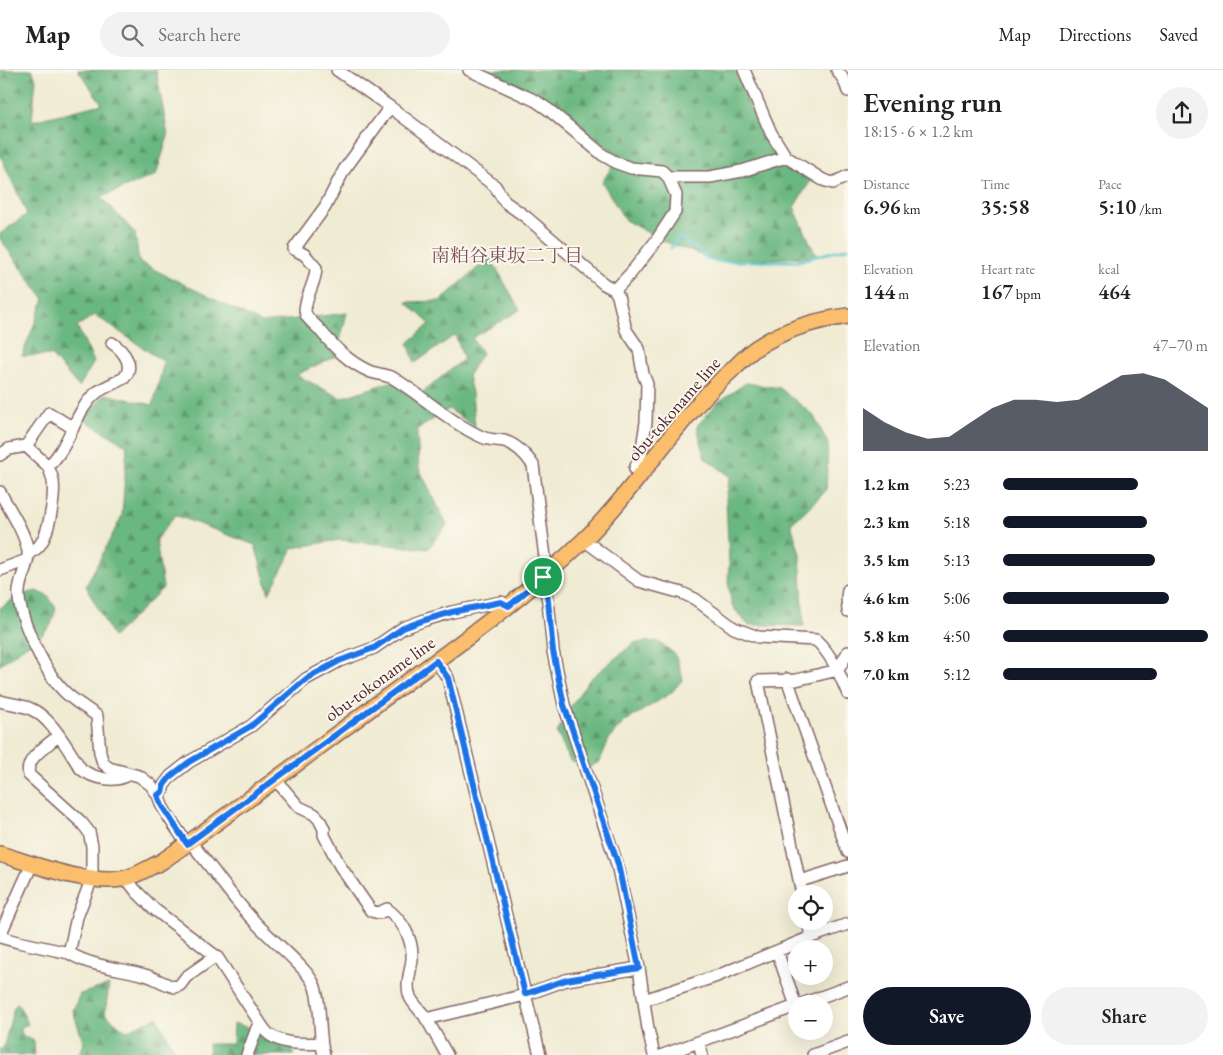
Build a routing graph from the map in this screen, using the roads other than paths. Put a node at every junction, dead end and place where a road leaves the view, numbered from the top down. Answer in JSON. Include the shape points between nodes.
{"nodes":[{"id":1,"x":337,"y":70,"type":"edge"},
{"id":2,"x":469,"y":70,"type":"edge"},
{"id":3,"x":744,"y":70,"type":"edge"},
{"id":4,"x":837,"y":70,"type":"edge"},
{"id":5,"x":846,"y":80,"type":"edge"},
{"id":6,"x":390,"y":107,"type":"junction"},
{"id":7,"x":786,"y":157,"type":"junction"},
{"id":8,"x":848,"y":176,"type":"edge"},
{"id":9,"x":668,"y":177,"type":"junction"},
{"id":10,"x":615,"y":290,"type":"junction"},
{"id":11,"x":848,"y":316,"type":"edge"},
{"id":12,"x":112,"y":342,"type":"dead end"},
{"id":13,"x":73,"y":428,"type":"junction"},
{"id":14,"x":26,"y":446,"type":"junction"},
{"id":15,"x":0,"y":455,"type":"edge"},
{"id":16,"x":48,"y":466,"type":"junction"},
{"id":17,"x":641,"y":474,"type":"junction"},
{"id":18,"x":0,"y":492,"type":"edge"},
{"id":19,"x":584,"y":540,"type":"junction"},
{"id":20,"x":27,"y":557,"type":"junction"},
{"id":21,"x":0,"y":570,"type":"edge"},
{"id":22,"x":543,"y":577,"type":"junction"},
{"id":23,"x":848,"y":590,"type":"edge"},
{"id":24,"x":509,"y":606,"type":"junction"},
{"id":25,"x":848,"y":611,"type":"edge"},
{"id":26,"x":848,"y":652,"type":"edge"},
{"id":27,"x":436,"y":661,"type":"junction"},
{"id":28,"x":838,"y":670,"type":"junction"},
{"id":29,"x":787,"y":679,"type":"junction"},
{"id":30,"x":848,"y":694,"type":"edge"},
{"id":31,"x":0,"y":701,"type":"edge"},
{"id":32,"x":58,"y":736,"type":"junction"},
{"id":33,"x":128,"y":774,"type":"junction"},
{"id":34,"x":275,"y":780,"type":"junction"},
{"id":35,"x":158,"y":795,"type":"junction"},
{"id":36,"x":189,"y":843,"type":"junction"},
{"id":37,"x":848,"y":852,"type":"edge"},
{"id":38,"x":0,"y":854,"type":"edge"},
{"id":39,"x":32,"y":864,"type":"junction"},
{"id":40,"x":848,"y":866,"type":"edge"},
{"id":41,"x":92,"y":878,"type":"junction"},
{"id":42,"x":126,"y":878,"type":"junction"},
{"id":43,"x":800,"y":882,"type":"junction"},
{"id":44,"x":800,"y":885,"type":"edge"},
{"id":45,"x":848,"y":924,"type":"edge"},
{"id":46,"x":810,"y":930,"type":"edge"},
{"id":47,"x":0,"y":936,"type":"edge"},
{"id":48,"x":811,"y":937,"type":"junction"},
{"id":49,"x":777,"y":951,"type":"junction"},
{"id":50,"x":69,"y":953,"type":"junction"},
{"id":51,"x":216,"y":956,"type":"junction"},
{"id":52,"x":639,"y":968,"type":"junction"},
{"id":53,"x":848,"y":987,"type":"edge"},
{"id":54,"x":525,"y":994,"type":"junction"},
{"id":55,"x":792,"y":995,"type":"edge"},
{"id":56,"x":826,"y":995,"type":"edge"},
{"id":57,"x":644,"y":1000,"type":"junction"},
{"id":58,"x":788,"y":1009,"type":"edge"},
{"id":59,"x":426,"y":1019,"type":"junction"},
{"id":60,"x":262,"y":1026,"type":"junction"},
{"id":61,"x":698,"y":1042,"type":"junction"},
{"id":62,"x":848,"y":1042,"type":"edge"},
{"id":63,"x":321,"y":1043,"type":"junction"},
{"id":64,"x":247,"y":1055,"type":"edge"},
{"id":65,"x":324,"y":1055,"type":"edge"},
{"id":66,"x":447,"y":1055,"type":"edge"},
{"id":67,"x":540,"y":1055,"type":"edge"},
{"id":68,"x":654,"y":1055,"type":"edge"},
{"id":69,"x":663,"y":1055,"type":"edge"},
{"id":70,"x":702,"y":1055,"type":"edge"},
{"id":71,"x":813,"y":1055,"type":"edge"}],
"edges":[{"from":1,"to":6,"type":"street"},
{"from":2,"to":9,"type":"street","via":[[549,110],[617,163],[630,168],[662,171]]},
{"from":3,"to":7,"type":"street","via":[[771,133]]},
{"from":4,"to":5,"type":"street"},
{"from":6,"to":10,"type":"street","via":[[495,186],[505,202]]},
{"from":6,"to":22,"type":"street","via":[[344,170],[324,207],[294,250],[305,255],[316,268],[305,312],[330,344],[346,358],[391,378],[483,438],[506,442],[527,457],[533,465],[545,558]]},
{"from":7,"to":8,"type":"street","via":[[823,180],[833,183]]},
{"from":7,"to":9,"type":"street","via":[[710,177]]},
{"from":9,"to":10,"type":"street","via":[[676,195],[675,212],[656,242]]},
{"from":10,"to":17,"type":"street","via":[[626,330],[639,349],[647,384],[642,455],[635,468]]},
{"from":11,"to":17,"type":"main road","name":"obu-tokoname line","via":[[796,327],[756,348],[718,381]]},
{"from":12,"to":13,"type":"street","via":[[127,360],[127,375],[98,391]]},
{"from":13,"to":14,"type":"street","via":[[49,414]]},
{"from":13,"to":16,"type":"street","via":[[57,458]]},
{"from":14,"to":15,"type":"street","via":[[9,449]]},
{"from":14,"to":16,"type":"street"},
{"from":16,"to":20,"type":"street","via":[[53,487],[47,527],[38,546]]},
{"from":17,"to":19,"type":"main road","name":"obu-tokoname line"},
{"from":18,"to":20,"type":"street","via":[[20,528]]},
{"from":19,"to":22,"type":"main road","name":"obu-tokoname line"},
{"from":19,"to":28,"type":"street","via":[[639,581],[696,599],[734,628],[758,637],[816,640]]},
{"from":20,"to":21,"type":"street"},
{"from":20,"to":33,"type":"street","via":[[18,593],[28,632],[62,690],[97,716],[103,763]]},
{"from":22,"to":24,"type":"main road","name":"obu-tokoname line"},
{"from":22,"to":52,"type":"street","via":[[564,705],[618,864]]},
{"from":23,"to":25,"type":"street"},
{"from":24,"to":27,"type":"main road","name":"obu-tokoname line"},
{"from":24,"to":35,"type":"street","via":[[501,602],[425,620],[403,628],[374,648],[339,661],[306,679],[251,726],[189,762],[171,776]]},
{"from":26,"to":28,"type":"street"},
{"from":27,"to":34,"type":"main road","name":"obu-tokoname line"},
{"from":27,"to":54,"type":"street","via":[[448,678]]},
{"from":28,"to":29,"type":"street","via":[[796,680]]},
{"from":28,"to":30,"type":"street"},
{"from":29,"to":37,"type":"street"},
{"from":29,"to":43,"type":"street","via":[[758,681]]},
{"from":31,"to":32,"type":"street","via":[[30,708],[51,724]]},
{"from":32,"to":33,"type":"street","via":[[86,773],[116,779]]},
{"from":32,"to":41,"type":"street","via":[[31,760],[28,771],[89,832]]},
{"from":33,"to":35,"type":"street","via":[[145,780]]},
{"from":34,"to":36,"type":"main road","name":"obu-tokoname line"},
{"from":34,"to":59,"type":"street","via":[[300,807],[319,820],[340,866],[371,911],[379,913],[387,909],[406,930],[412,958],[408,983],[410,997]]},
{"from":35,"to":36,"type":"street","via":[[162,806]]},
{"from":36,"to":42,"type":"main road","name":"obu-tokoname line","via":[[161,862]]},
{"from":36,"to":63,"type":"street","via":[[255,922],[311,979],[318,1000]]},
{"from":38,"to":39,"type":"main road","name":"obu-tokoname line"},
{"from":39,"to":41,"type":"main road","name":"obu-tokoname line"},
{"from":39,"to":47,"type":"street"},
{"from":40,"to":43,"type":"street"},
{"from":41,"to":42,"type":"main road","name":"obu-tokoname line"},
{"from":41,"to":50,"type":"street","via":[[77,917]]},
{"from":42,"to":51,"type":"street","via":[[154,909]]},
{"from":43,"to":44,"type":"street"},
{"from":45,"to":48,"type":"street"},
{"from":46,"to":48,"type":"street"},
{"from":47,"to":50,"type":"street"},
{"from":48,"to":49,"type":"street"},
{"from":49,"to":55,"type":"street"},
{"from":49,"to":57,"type":"street","via":[[717,976]]},
{"from":50,"to":51,"type":"street","via":[[175,987]]},
{"from":51,"to":60,"type":"street"},
{"from":52,"to":54,"type":"street","via":[[566,980]]},
{"from":52,"to":57,"type":"street"},
{"from":53,"to":56,"type":"street"},
{"from":54,"to":59,"type":"street"},
{"from":54,"to":67,"type":"street"},
{"from":57,"to":68,"type":"street"},
{"from":58,"to":61,"type":"street"},
{"from":59,"to":66,"type":"street"},
{"from":60,"to":63,"type":"street","via":[[270,1035],[285,1041]]},
{"from":60,"to":64,"type":"street","via":[[257,1028]]},
{"from":61,"to":69,"type":"street"},
{"from":61,"to":70,"type":"street"},
{"from":62,"to":71,"type":"street"},
{"from":63,"to":65,"type":"street"}]}
